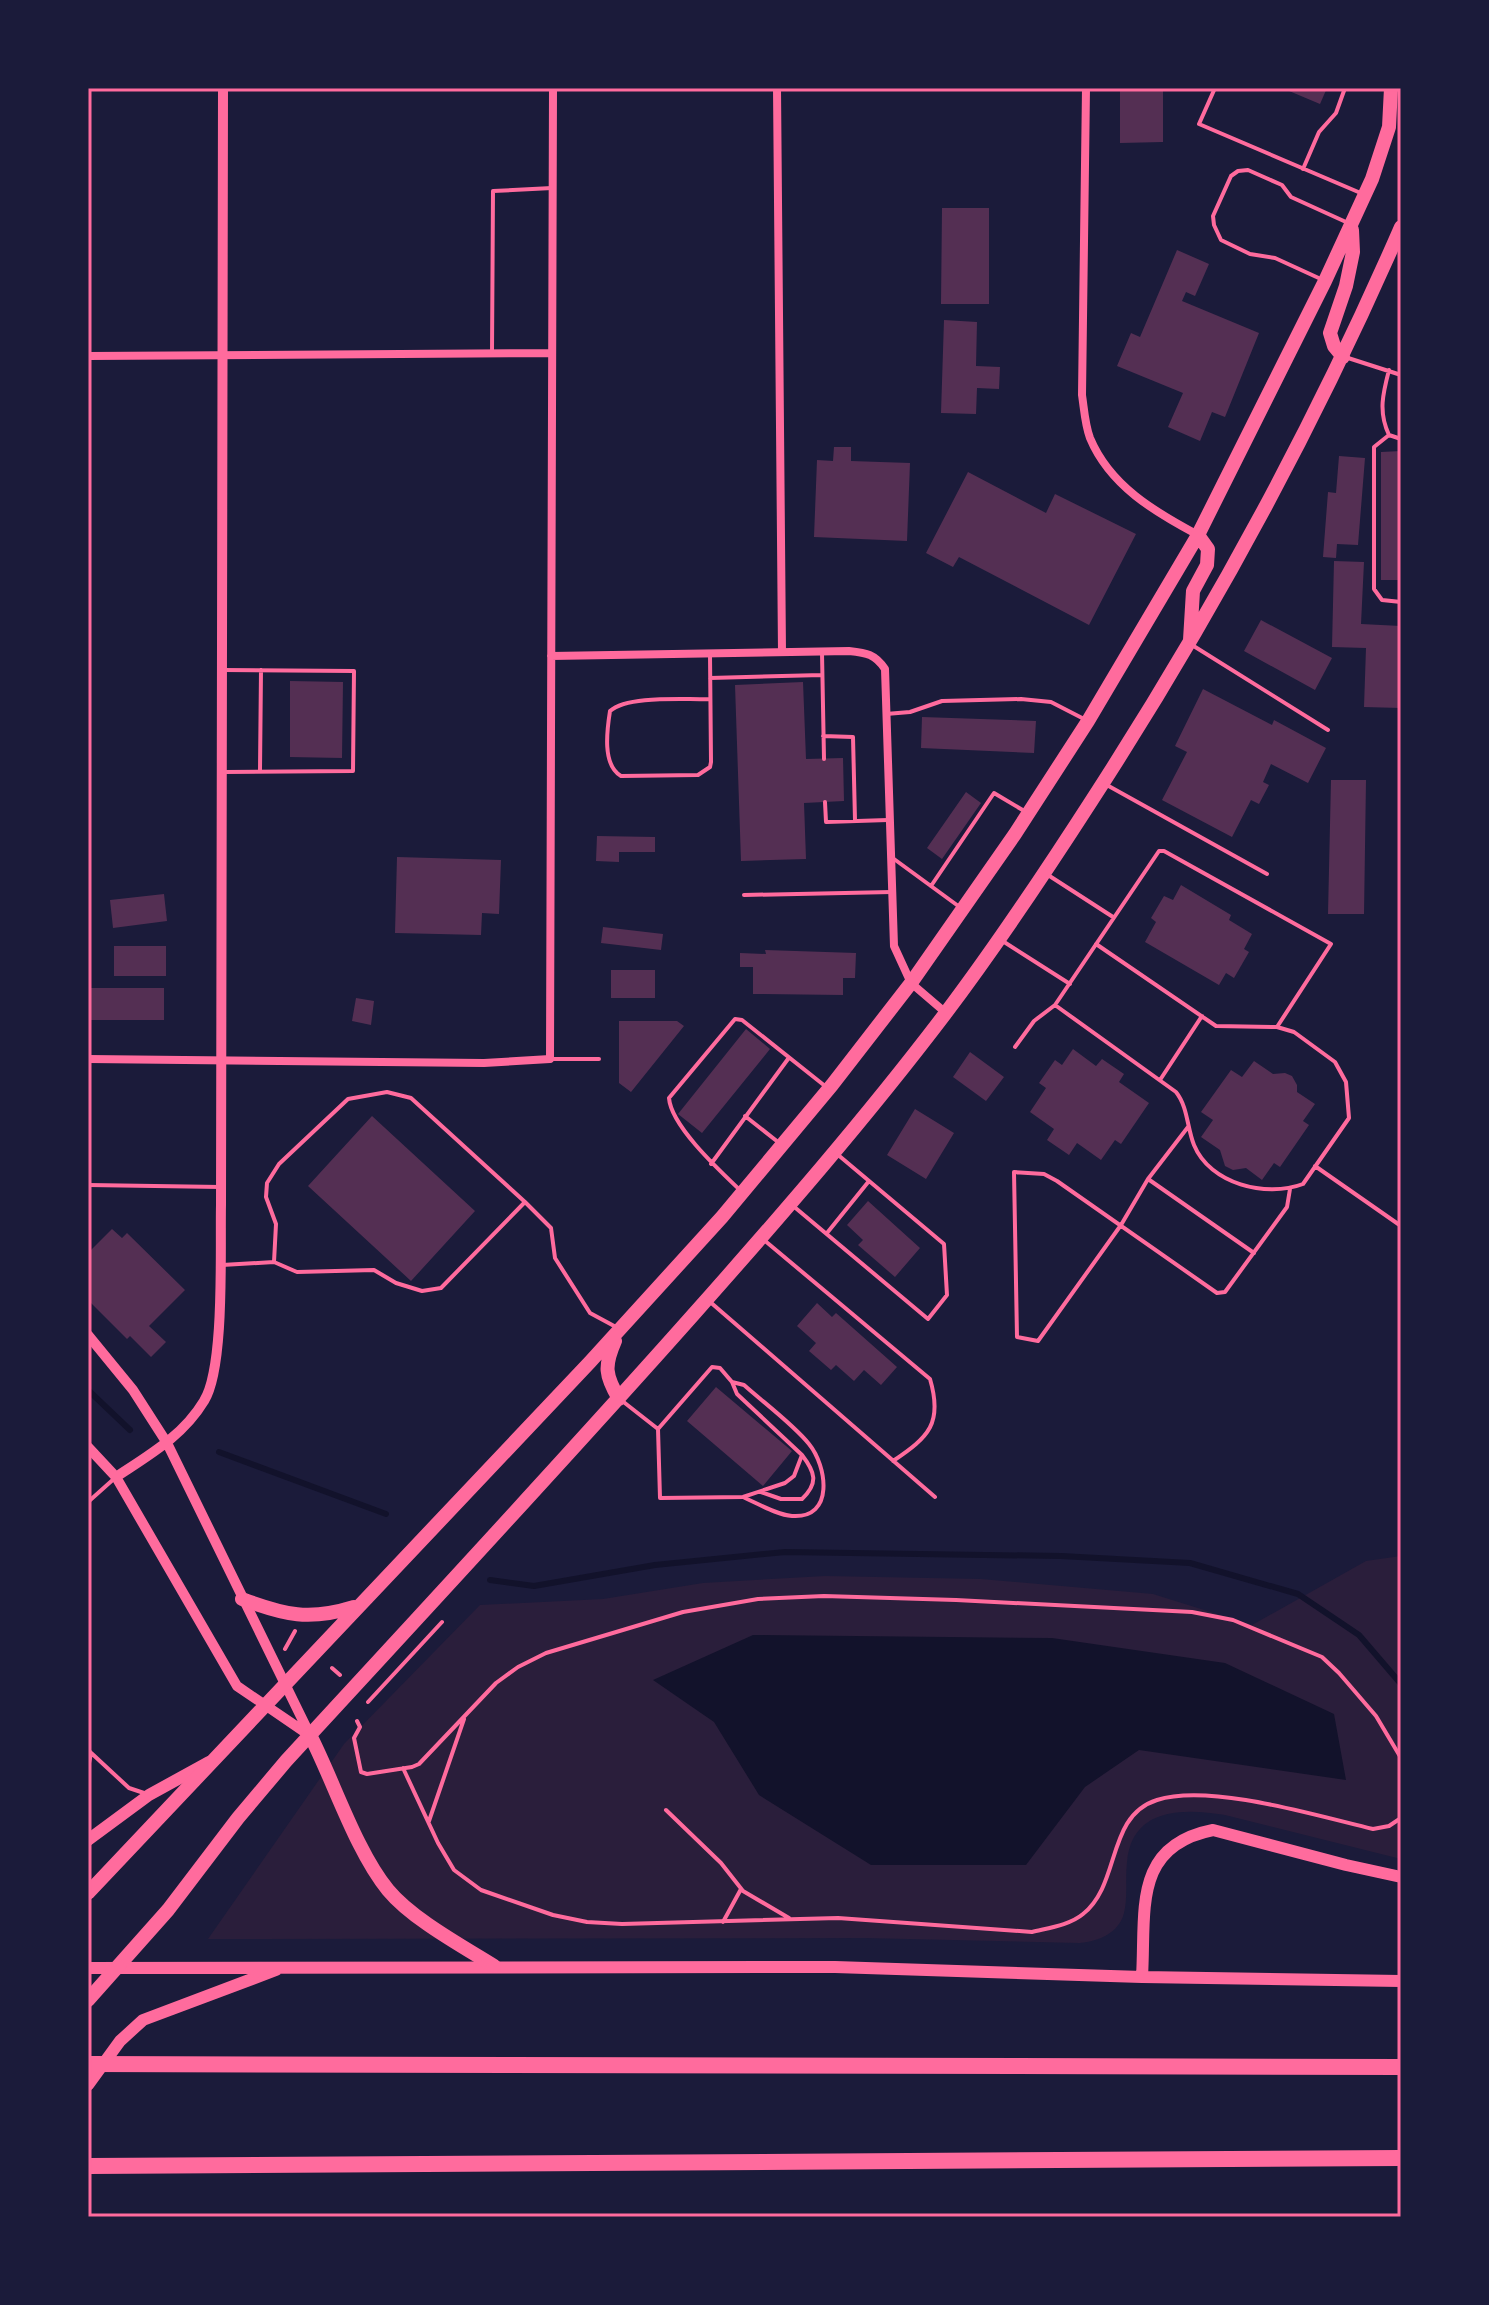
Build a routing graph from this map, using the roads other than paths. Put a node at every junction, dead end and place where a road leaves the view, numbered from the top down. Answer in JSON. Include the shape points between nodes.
{"nodes":[{"id":1,"x":223,"y":88,"type":"edge"},
{"id":2,"x":553,"y":88,"type":"edge"},
{"id":3,"x":777,"y":88,"type":"edge"},
{"id":4,"x":1086,"y":88,"type":"edge"},
{"id":5,"x":1215,"y":88,"type":"edge"},
{"id":6,"x":1345,"y":88,"type":"edge"},
{"id":7,"x":1391,"y":88,"type":"edge"},
{"id":8,"x":1303,"y":169,"type":"junction"},
{"id":9,"x":552,"y":188,"type":"junction"},
{"id":10,"x":1365,"y":195,"type":"junction"},
{"id":11,"x":1352,"y":225,"type":"junction"},
{"id":12,"x":1401,"y":227,"type":"edge"},
{"id":13,"x":1397,"y":246,"type":"edge"},
{"id":14,"x":1325,"y":281,"type":"junction"},
{"id":15,"x":492,"y":353,"type":"junction"},
{"id":16,"x":552,"y":353,"type":"junction"},
{"id":17,"x":88,"y":356,"type":"edge"},
{"id":18,"x":224,"y":356,"type":"junction"},
{"id":19,"x":1343,"y":357,"type":"junction"},
{"id":20,"x":1389,"y":370,"type":"junction"},
{"id":21,"x":1401,"y":375,"type":"edge"},
{"id":22,"x":1389,"y":435,"type":"junction"},
{"id":23,"x":1401,"y":439,"type":"edge"},
{"id":24,"x":1198,"y":535,"type":"junction"},
{"id":25,"x":1401,"y":602,"type":"edge"},
{"id":26,"x":1189,"y":644,"type":"junction"},
{"id":27,"x":822,"y":651,"type":"junction"},
{"id":28,"x":782,"y":652,"type":"junction"},
{"id":29,"x":710,"y":653,"type":"junction"},
{"id":30,"x":551,"y":656,"type":"junction"},
{"id":31,"x":223,"y":670,"type":"junction"},
{"id":32,"x":261,"y":670,"type":"junction"},
{"id":33,"x":822,"y":675,"type":"junction"},
{"id":34,"x":710,"y":678,"type":"junction"},
{"id":35,"x":710,"y":699,"type":"junction"},
{"id":36,"x":886,"y":714,"type":"junction"},
{"id":37,"x":1088,"y":721,"type":"junction"},
{"id":38,"x":1328,"y":730,"type":"dead end"},
{"id":39,"x":823,"y":736,"type":"junction"},
{"id":40,"x":824,"y":759,"type":"dead end"},
{"id":41,"x":260,"y":770,"type":"junction"},
{"id":42,"x":222,"y":773,"type":"junction"},
{"id":43,"x":1103,"y":783,"type":"junction"},
{"id":44,"x":825,"y":802,"type":"dead end"},
{"id":45,"x":1028,"y":813,"type":"junction"},
{"id":46,"x":855,"y":820,"type":"junction"},
{"id":47,"x":890,"y":820,"type":"junction"},
{"id":48,"x":891,"y":857,"type":"junction"},
{"id":49,"x":1045,"y":872,"type":"junction"},
{"id":50,"x":1267,"y":874,"type":"dead end"},
{"id":51,"x":931,"y":886,"type":"junction"},
{"id":52,"x":892,"y":892,"type":"junction"},
{"id":53,"x":744,"y":895,"type":"dead end"},
{"id":54,"x":963,"y":910,"type":"junction"},
{"id":55,"x":1113,"y":917,"type":"junction"},
{"id":56,"x":999,"y":939,"type":"junction"},
{"id":57,"x":1096,"y":944,"type":"junction"},
{"id":58,"x":911,"y":983,"type":"junction"},
{"id":59,"x":1070,"y":984,"type":"junction"},
{"id":60,"x":1055,"y":1005,"type":"junction"},
{"id":61,"x":946,"y":1013,"type":"junction"},
{"id":62,"x":1202,"y":1016,"type":"junction"},
{"id":63,"x":1277,"y":1027,"type":"junction"},
{"id":64,"x":1015,"y":1047,"type":"dead end"},
{"id":65,"x":88,"y":1059,"type":"edge"},
{"id":66,"x":221,"y":1059,"type":"junction"},
{"id":67,"x":550,"y":1059,"type":"junction"},
{"id":68,"x":599,"y":1059,"type":"dead end"},
{"id":69,"x":788,"y":1059,"type":"junction"},
{"id":70,"x":1160,"y":1080,"type":"junction"},
{"id":71,"x":828,"y":1089,"type":"junction"},
{"id":72,"x":745,"y":1116,"type":"junction"},
{"id":73,"x":1188,"y":1127,"type":"junction"},
{"id":74,"x":782,"y":1145,"type":"junction"},
{"id":75,"x":834,"y":1151,"type":"junction"},
{"id":76,"x":711,"y":1164,"type":"junction"},
{"id":77,"x":1315,"y":1166,"type":"junction"},
{"id":78,"x":1148,"y":1179,"type":"junction"},
{"id":79,"x":869,"y":1181,"type":"junction"},
{"id":80,"x":88,"y":1185,"type":"edge"},
{"id":81,"x":221,"y":1187,"type":"junction"},
{"id":82,"x":1290,"y":1189,"type":"junction"},
{"id":83,"x":743,"y":1192,"type":"junction"},
{"id":84,"x":525,"y":1202,"type":"junction"},
{"id":85,"x":790,"y":1203,"type":"junction"},
{"id":86,"x":1121,"y":1225,"type":"junction"},
{"id":87,"x":1401,"y":1226,"type":"edge"},
{"id":88,"x":827,"y":1233,"type":"junction"},
{"id":89,"x":761,"y":1238,"type":"junction"},
{"id":90,"x":1254,"y":1253,"type":"junction"},
{"id":91,"x":274,"y":1262,"type":"junction"},
{"id":92,"x":220,"y":1265,"type":"junction"},
{"id":93,"x":707,"y":1299,"type":"junction"},
{"id":94,"x":619,"y":1329,"type":"junction"},
{"id":95,"x":88,"y":1335,"type":"edge"},
{"id":96,"x":732,"y":1382,"type":"junction"},
{"id":97,"x":619,"y":1399,"type":"junction"},
{"id":98,"x":658,"y":1429,"type":"junction"},
{"id":99,"x":167,"y":1443,"type":"junction"},
{"id":100,"x":88,"y":1447,"type":"edge"},
{"id":101,"x":802,"y":1455,"type":"junction"},
{"id":102,"x":893,"y":1461,"type":"junction"},
{"id":103,"x":116,"y":1477,"type":"junction"},
{"id":104,"x":761,"y":1492,"type":"junction"},
{"id":105,"x":743,"y":1497,"type":"junction"},
{"id":106,"x":935,"y":1497,"type":"dead end"},
{"id":107,"x":88,"y":1502,"type":"edge"},
{"id":108,"x":242,"y":1599,"type":"junction"},
{"id":109,"x":358,"y":1606,"type":"junction"},
{"id":110,"x":284,"y":1684,"type":"junction"},
{"id":111,"x":266,"y":1705,"type":"junction"},
{"id":112,"x":310,"y":1735,"type":"junction"},
{"id":113,"x":89,"y":1752,"type":"edge"},
{"id":114,"x":215,"y":1758,"type":"junction"},
{"id":115,"x":88,"y":1768,"type":"edge"},
{"id":116,"x":149,"y":1795,"type":"junction"},
{"id":117,"x":88,"y":1840,"type":"edge"},
{"id":118,"x":1401,"y":1877,"type":"edge"},
{"id":119,"x":88,"y":1893,"type":"edge"},
{"id":120,"x":286,"y":1966,"type":"junction"},
{"id":121,"x":494,"y":1966,"type":"junction"},
{"id":122,"x":88,"y":1968,"type":"edge"},
{"id":123,"x":117,"y":1968,"type":"junction"},
{"id":124,"x":1142,"y":1977,"type":"junction"},
{"id":125,"x":1401,"y":1981,"type":"edge"},
{"id":126,"x":88,"y":2000,"type":"edge"},
{"id":127,"x":88,"y":2064,"type":"edge"},
{"id":128,"x":1401,"y":2067,"type":"edge"},
{"id":129,"x":88,"y":2085,"type":"edge"},
{"id":130,"x":1401,"y":2158,"type":"edge"},
{"id":131,"x":88,"y":2166,"type":"edge"}],
"edges":[{"from":1,"to":18,"type":"street"},
{"from":2,"to":9,"type":"street"},
{"from":3,"to":28,"type":"street"},
{"from":4,"to":24,"type":"street","via":[[1082,395],[1089,437],[1117,480],[1151,510]]},
{"from":5,"to":8,"type":"lane","via":[[1199,124]]},
{"from":6,"to":8,"type":"lane"},
{"from":7,"to":10,"type":"main road","via":[[1389,127]]},
{"from":8,"to":10,"type":"lane"},
{"from":9,"to":15,"type":"lane","via":[[493,191]]},
{"from":9,"to":16,"type":"street"},
{"from":10,"to":11,"type":"main road"},
{"from":11,"to":14,"type":"main road"},
{"from":11,"to":14,"type":"lane","via":[[1248,170],[1231,176],[1213,216],[1221,240]]},
{"from":11,"to":19,"type":"main road","via":[[1353,252],[1330,333]]},
{"from":12,"to":13,"type":"main road"},
{"from":13,"to":19,"type":"main road"},
{"from":14,"to":24,"type":"main road"},
{"from":15,"to":16,"type":"street"},
{"from":15,"to":18,"type":"street"},
{"from":16,"to":30,"type":"street"},
{"from":17,"to":18,"type":"street"},
{"from":18,"to":31,"type":"street"},
{"from":19,"to":20,"type":"lane"},
{"from":19,"to":26,"type":"main road"},
{"from":20,"to":21,"type":"lane"},
{"from":20,"to":22,"type":"lane","via":[[1381,400]]},
{"from":22,"to":23,"type":"lane"},
{"from":22,"to":25,"type":"lane","via":[[1374,447],[1374,589],[1382,600]]},
{"from":24,"to":26,"type":"main road","via":[[1208,557],[1193,591]]},
{"from":24,"to":37,"type":"main road"},
{"from":26,"to":38,"type":"lane"},
{"from":26,"to":43,"type":"main road"},
{"from":27,"to":28,"type":"street"},
{"from":27,"to":33,"type":"lane"},
{"from":27,"to":36,"type":"street","via":[[877,657],[885,669]]},
{"from":28,"to":29,"type":"street"},
{"from":29,"to":30,"type":"street"},
{"from":29,"to":34,"type":"lane"},
{"from":30,"to":67,"type":"street"},
{"from":31,"to":32,"type":"lane"},
{"from":31,"to":42,"type":"street"},
{"from":32,"to":41,"type":"lane"},
{"from":32,"to":41,"type":"lane","via":[[354,671],[354,700],[353,771]]},
{"from":33,"to":34,"type":"lane"},
{"from":33,"to":39,"type":"lane"},
{"from":34,"to":35,"type":"lane"},
{"from":35,"to":35,"type":"lane","via":[[711,762],[705,772],[621,776],[612,769],[608,724],[617,705]]},
{"from":36,"to":37,"type":"lane","via":[[942,701],[1021,699],[1051,702]]},
{"from":36,"to":47,"type":"street"},
{"from":37,"to":45,"type":"main road"},
{"from":39,"to":40,"type":"lane"},
{"from":39,"to":46,"type":"lane","via":[[853,737]]},
{"from":41,"to":42,"type":"lane"},
{"from":42,"to":66,"type":"street"},
{"from":43,"to":49,"type":"main road"},
{"from":43,"to":50,"type":"lane"},
{"from":44,"to":46,"type":"lane","via":[[826,822]]},
{"from":45,"to":51,"type":"lane","via":[[994,793]]},
{"from":45,"to":54,"type":"main road"},
{"from":46,"to":47,"type":"lane"},
{"from":47,"to":48,"type":"street"},
{"from":48,"to":51,"type":"lane"},
{"from":48,"to":52,"type":"street"},
{"from":49,"to":55,"type":"lane"},
{"from":49,"to":56,"type":"main road"},
{"from":51,"to":54,"type":"lane"},
{"from":52,"to":53,"type":"lane"},
{"from":52,"to":58,"type":"street","via":[[894,946]]},
{"from":54,"to":58,"type":"main road"},
{"from":55,"to":57,"type":"lane"},
{"from":55,"to":63,"type":"lane","via":[[1156,853],[1164,851],[1331,944]]},
{"from":56,"to":59,"type":"lane"},
{"from":56,"to":61,"type":"main road"},
{"from":57,"to":59,"type":"lane"},
{"from":57,"to":62,"type":"lane"},
{"from":58,"to":61,"type":"street"},
{"from":58,"to":71,"type":"main road"},
{"from":59,"to":60,"type":"lane"},
{"from":60,"to":64,"type":"lane","via":[[1034,1021]]},
{"from":60,"to":70,"type":"lane"},
{"from":61,"to":75,"type":"main road"},
{"from":62,"to":63,"type":"lane","via":[[1222,1028]]},
{"from":62,"to":70,"type":"lane"},
{"from":63,"to":77,"type":"lane","via":[[1313,1044],[1335,1062],[1346,1082],[1349,1118]]},
{"from":65,"to":66,"type":"street"},
{"from":66,"to":67,"type":"street"},
{"from":66,"to":81,"type":"street"},
{"from":67,"to":68,"type":"lane"},
{"from":69,"to":71,"type":"lane"},
{"from":69,"to":72,"type":"lane"},
{"from":69,"to":76,"type":"lane","via":[[735,1019],[669,1098]]},
{"from":70,"to":73,"type":"lane","via":[[1181,1098]]},
{"from":71,"to":74,"type":"main road"},
{"from":72,"to":74,"type":"lane"},
{"from":72,"to":76,"type":"lane"},
{"from":73,"to":78,"type":"lane"},
{"from":73,"to":82,"type":"lane","via":[[1206,1162],[1236,1183]]},
{"from":74,"to":83,"type":"main road"},
{"from":75,"to":79,"type":"lane"},
{"from":75,"to":85,"type":"main road"},
{"from":76,"to":83,"type":"lane"},
{"from":77,"to":82,"type":"lane","via":[[1303,1184]]},
{"from":77,"to":87,"type":"lane"},
{"from":78,"to":86,"type":"lane"},
{"from":78,"to":90,"type":"lane"},
{"from":79,"to":88,"type":"lane"},
{"from":79,"to":88,"type":"lane","via":[[944,1244],[947,1295],[928,1319]]},
{"from":80,"to":81,"type":"lane"},
{"from":81,"to":92,"type":"street"},
{"from":82,"to":90,"type":"lane","via":[[1287,1207]]},
{"from":83,"to":94,"type":"main road"},
{"from":84,"to":91,"type":"lane","via":[[441,1288],[422,1291],[374,1270],[297,1272]]},
{"from":84,"to":91,"type":"lane","via":[[411,1098],[387,1092],[348,1099],[279,1164],[267,1183],[276,1224]]},
{"from":84,"to":94,"type":"lane","via":[[551,1228],[555,1258],[590,1313]]},
{"from":85,"to":88,"type":"lane"},
{"from":85,"to":89,"type":"main road"},
{"from":86,"to":86,"type":"lane","via":[[1044,1174],[1014,1172],[1017,1337],[1038,1341]]},
{"from":86,"to":90,"type":"lane","via":[[1217,1293],[1225,1292]]},
{"from":89,"to":93,"type":"main road"},
{"from":89,"to":102,"type":"lane","via":[[930,1379],[936,1417],[926,1435]]},
{"from":91,"to":92,"type":"lane"},
{"from":92,"to":99,"type":"street","via":[[213,1378],[206,1399]]},
{"from":93,"to":97,"type":"main road"},
{"from":93,"to":102,"type":"lane"},
{"from":94,"to":97,"type":"main road","via":[[608,1357],[607,1379]]},
{"from":94,"to":109,"type":"main road"},
{"from":95,"to":99,"type":"street"},
{"from":96,"to":98,"type":"lane","via":[[712,1367]]},
{"from":96,"to":101,"type":"lane","via":[[737,1394]]},
{"from":96,"to":105,"type":"lane","via":[[744,1385],[810,1444],[825,1480],[823,1497],[802,1515]]},
{"from":97,"to":98,"type":"lane"},
{"from":97,"to":112,"type":"main road"},
{"from":98,"to":105,"type":"lane","via":[[660,1498]]},
{"from":99,"to":103,"type":"street"},
{"from":99,"to":108,"type":"street"},
{"from":100,"to":103,"type":"street"},
{"from":101,"to":104,"type":"lane","via":[[794,1476]]},
{"from":101,"to":104,"type":"lane","via":[[815,1476],[802,1499]]},
{"from":102,"to":106,"type":"lane"},
{"from":103,"to":107,"type":"lane"},
{"from":103,"to":111,"type":"street","via":[[237,1686]]},
{"from":104,"to":105,"type":"lane"},
{"from":108,"to":109,"type":"main road","via":[[300,1616]]},
{"from":108,"to":110,"type":"street"},
{"from":109,"to":110,"type":"main road"},
{"from":110,"to":111,"type":"main road"},
{"from":110,"to":112,"type":"street"},
{"from":111,"to":112,"type":"street"},
{"from":111,"to":114,"type":"main road"},
{"from":112,"to":121,"type":"main road","via":[[390,1893]]},
{"from":112,"to":123,"type":"main road"},
{"from":113,"to":115,"type":"lane"},
{"from":113,"to":116,"type":"lane","via":[[129,1788]]},
{"from":114,"to":116,"type":"main road"},
{"from":114,"to":119,"type":"main road"},
{"from":116,"to":117,"type":"main road"},
{"from":118,"to":124,"type":"main road","via":[[1213,1830],[1193,1834],[1164,1855],[1148,1881]]},
{"from":120,"to":121,"type":"main road"},
{"from":120,"to":123,"type":"main road"},
{"from":120,"to":129,"type":"main road","via":[[143,2020]]},
{"from":121,"to":124,"type":"main road","via":[[835,1967]]},
{"from":122,"to":123,"type":"main road"},
{"from":123,"to":126,"type":"main road"},
{"from":124,"to":125,"type":"main road"},
{"from":127,"to":128,"type":"highway"},
{"from":130,"to":131,"type":"highway"}]}
